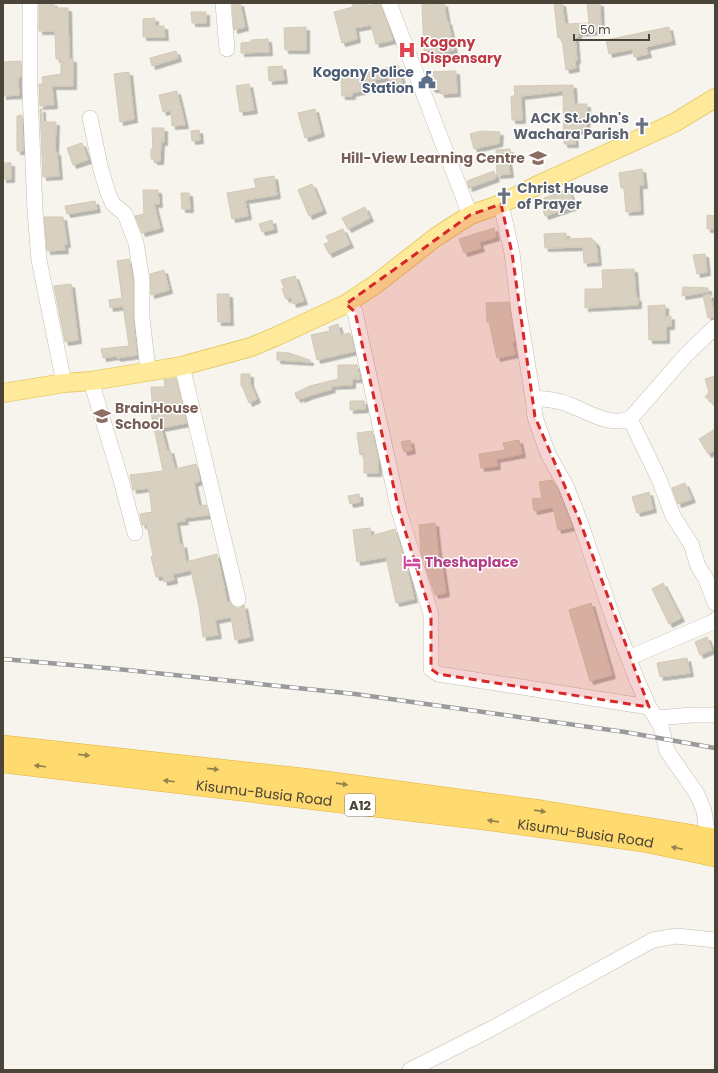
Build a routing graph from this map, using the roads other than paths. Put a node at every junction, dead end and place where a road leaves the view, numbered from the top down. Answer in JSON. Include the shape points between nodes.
{"nodes":[{"id":1,"x":30,"y":3,"type":"edge"},
{"id":2,"x":223,"y":3,"type":"edge"},
{"id":3,"x":389,"y":3,"type":"edge"},
{"id":4,"x":227,"y":49,"type":"dead end"},
{"id":5,"x":715,"y":98,"type":"edge"},
{"id":6,"x":90,"y":118,"type":"dead end"},
{"id":7,"x":501,"y":204,"type":"junction"},
{"id":8,"x":470,"y":215,"type":"junction"},
{"id":9,"x":346,"y":304,"type":"junction"},
{"id":10,"x":715,"y":326,"type":"edge"},
{"id":11,"x":182,"y":366,"type":"junction"},
{"id":12,"x":148,"y":370,"type":"junction"},
{"id":13,"x":91,"y":380,"type":"junction"},
{"id":14,"x":64,"y":382,"type":"junction"},
{"id":15,"x":3,"y":393,"type":"edge"},
{"id":16,"x":534,"y":398,"type":"junction"},
{"id":17,"x":630,"y":419,"type":"junction"},
{"id":18,"x":134,"y":533,"type":"dead end"},
{"id":19,"x":238,"y":599,"type":"dead end"},
{"id":20,"x":715,"y":603,"type":"edge"},
{"id":21,"x":715,"y":620,"type":"edge"},
{"id":22,"x":628,"y":658,"type":"junction"},
{"id":23,"x":652,"y":712,"type":"junction"},
{"id":24,"x":715,"y":715,"type":"edge"},
{"id":25,"x":3,"y":746,"type":"edge"},
{"id":26,"x":3,"y":762,"type":"edge"},
{"id":27,"x":713,"y":844,"type":"edge"},
{"id":28,"x":715,"y":940,"type":"edge"},
{"id":29,"x":410,"y":1070,"type":"edge"}],
"edges":[{"from":1,"to":14,"type":"street","via":[[30,91],[35,218],[39,260]]},
{"from":2,"to":4,"type":"street"},
{"from":3,"to":8,"type":"street"},
{"from":5,"to":7,"type":"main road","via":[[674,122]]},
{"from":6,"to":12,"type":"street","via":[[108,193],[113,204],[125,214],[136,243],[142,280],[142,318]]},
{"from":7,"to":8,"type":"main road"},
{"from":7,"to":16,"type":"street","via":[[512,253]]},
{"from":8,"to":9,"type":"main road","via":[[436,236],[376,284]]},
{"from":9,"to":11,"type":"main road","via":[[252,347]]},
{"from":9,"to":23,"type":"street","via":[[355,312],[399,511],[431,614],[431,669],[438,674]]},
{"from":10,"to":17,"type":"street"},
{"from":11,"to":12,"type":"main road"},
{"from":11,"to":19,"type":"street"},
{"from":12,"to":13,"type":"main road"},
{"from":13,"to":14,"type":"main road"},
{"from":13,"to":18,"type":"street"},
{"from":14,"to":15,"type":"main road"},
{"from":16,"to":17,"type":"street","via":[[569,405],[602,419],[616,422]]},
{"from":16,"to":22,"type":"street","via":[[535,418],[579,519]]},
{"from":17,"to":20,"type":"street","via":[[659,478],[673,516],[691,544]]},
{"from":21,"to":22,"type":"street"},
{"from":22,"to":23,"type":"street"},
{"from":23,"to":24,"type":"street"},
{"from":23,"to":27,"type":"street","via":[[661,726],[667,751],[697,794]]},
{"from":25,"to":27,"type":"highway","name":"Kisumu-Busia Road","number":"A12","one_way":true,"via":[[312,780],[542,811]]},
{"from":27,"to":26,"type":"highway","name":"Kisumu-Busia Road","number":"A12","one_way":true,"via":[[643,841],[491,820]]},
{"from":28,"to":29,"type":"street","via":[[676,936],[653,940]]}]}
